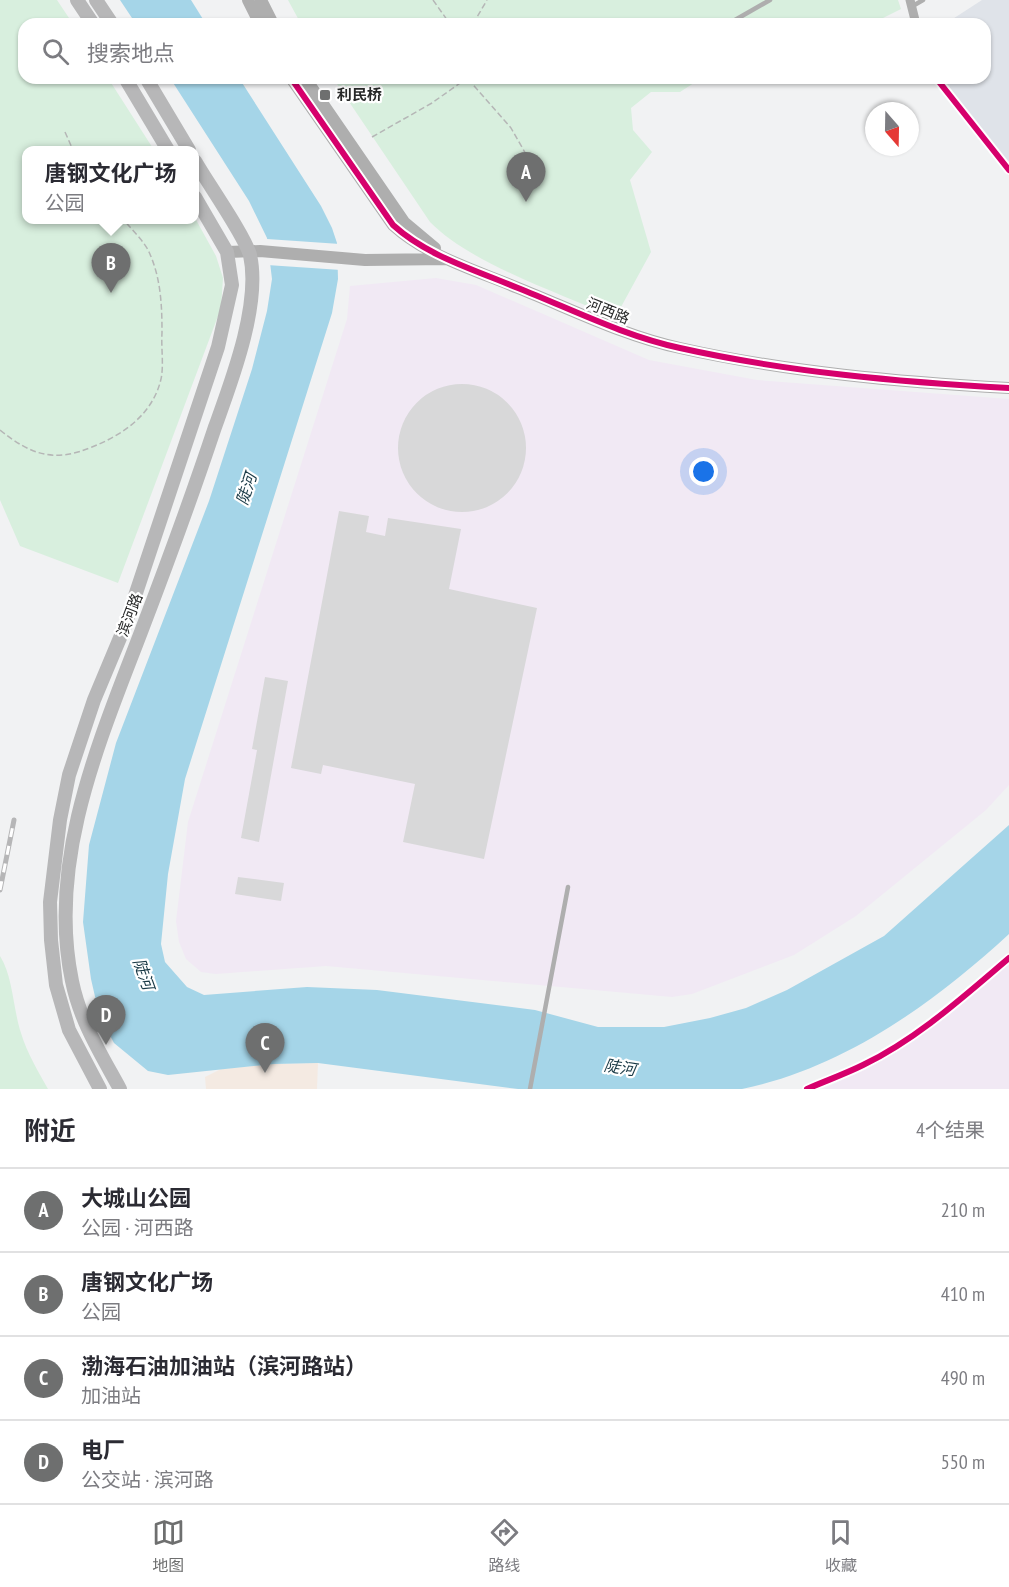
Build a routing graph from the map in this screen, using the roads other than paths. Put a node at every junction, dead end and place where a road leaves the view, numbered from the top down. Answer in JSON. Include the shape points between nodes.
{"nodes":[{"id":1,"x":76,"y":0,"type":"edge"},
{"id":2,"x":96,"y":0,"type":"edge"},
{"id":3,"x":248,"y":0,"type":"edge"},
{"id":4,"x":261,"y":0,"type":"edge"},
{"id":5,"x":770,"y":0,"type":"edge"},
{"id":6,"x":923,"y":0,"type":"edge"},
{"id":7,"x":911,"y":3,"type":"edge"},
{"id":8,"x":89,"y":18,"type":"edge"},
{"id":9,"x":108,"y":18,"type":"edge"},
{"id":10,"x":257,"y":18,"type":"edge"},
{"id":11,"x":270,"y":18,"type":"edge"},
{"id":12,"x":738,"y":18,"type":"edge"},
{"id":13,"x":915,"y":18,"type":"edge"},
{"id":14,"x":129,"y":84,"type":"edge"},
{"id":15,"x":150,"y":84,"type":"edge"},
{"id":16,"x":295,"y":84,"type":"edge"},
{"id":17,"x":309,"y":84,"type":"edge"},
{"id":18,"x":941,"y":84,"type":"edge"},
{"id":19,"x":166,"y":146,"type":"edge"},
{"id":20,"x":187,"y":146,"type":"edge"},
{"id":21,"x":199,"y":167,"type":"edge"},
{"id":22,"x":1009,"y":170,"type":"edge"},
{"id":23,"x":199,"y":203,"type":"edge"},
{"id":24,"x":255,"y":251,"type":"junction"},
{"id":25,"x":227,"y":252,"type":"junction"},
{"id":26,"x":447,"y":259,"type":"junction"},
{"id":27,"x":1009,"y":388,"type":"edge"},
{"id":28,"x":568,"y":887,"type":"dead end"},
{"id":29,"x":1009,"y":958,"type":"edge"},
{"id":30,"x":100,"y":1089,"type":"edge"},
{"id":31,"x":120,"y":1089,"type":"edge"},
{"id":32,"x":530,"y":1089,"type":"edge"},
{"id":33,"x":807,"y":1089,"type":"edge"}],
"edges":[{"from":1,"to":8,"type":"main road"},
{"from":2,"to":9,"type":"main road"},
{"from":3,"to":10,"type":"street"},
{"from":4,"to":11,"type":"street"},
{"from":5,"to":12,"type":"lane"},
{"from":6,"to":7,"type":"lane"},
{"from":7,"to":13,"type":"street"},
{"from":14,"to":19,"type":"main road"},
{"from":15,"to":20,"type":"main road"},
{"from":16,"to":26,"type":"street","name":"河西路","via":[[393,225],[408,239]]},
{"from":17,"to":26,"type":"street","name":"河西路","via":[[404,222]]},
{"from":18,"to":22,"type":"street"},
{"from":21,"to":24,"type":"main road","name":"滨河路"},
{"from":23,"to":25,"type":"main road","name":"滨河路"},
{"from":24,"to":25,"type":"street"},
{"from":24,"to":26,"type":"street","via":[[343,259]]},
{"from":24,"to":31,"type":"main road","name":"滨河路","via":[[251,304],[227,394],[89,769],[74,832],[67,938],[72,980],[83,1021]]},
{"from":25,"to":30,"type":"main road","name":"滨河路","via":[[232,285],[218,347],[125,626],[94,700],[60,820],[50,902],[56,985],[69,1030]]},
{"from":26,"to":27,"type":"street","name":"河西路","via":[[635,335],[679,348],[794,368],[928,384]]},
{"from":28,"to":32,"type":"lane"},
{"from":29,"to":33,"type":"street","via":[[908,1039],[864,1065]]}]}
